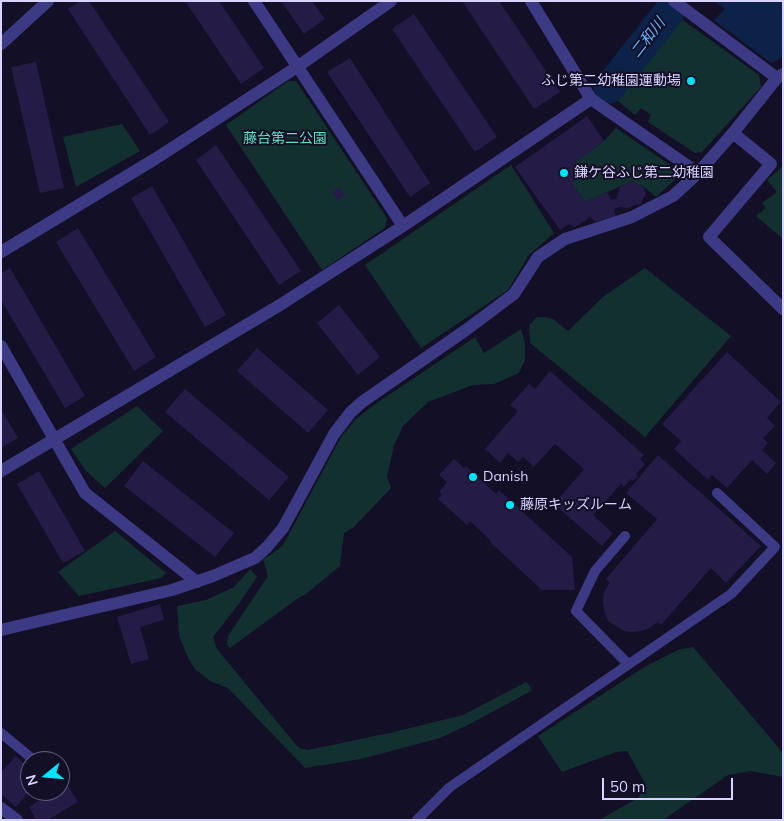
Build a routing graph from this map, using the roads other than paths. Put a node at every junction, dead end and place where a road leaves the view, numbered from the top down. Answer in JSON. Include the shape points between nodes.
{"nodes":[{"id":1,"x":48,"y":1,"type":"edge"},
{"id":2,"x":254,"y":1,"type":"edge"},
{"id":3,"x":390,"y":1,"type":"edge"},
{"id":4,"x":531,"y":1,"type":"edge"},
{"id":5,"x":678,"y":4,"type":"edge"},
{"id":6,"x":1,"y":44,"type":"edge"},
{"id":7,"x":296,"y":67,"type":"junction"},
{"id":8,"x":780,"y":76,"type":"edge"},
{"id":9,"x":591,"y":99,"type":"junction"},
{"id":10,"x":733,"y":133,"type":"junction"},
{"id":11,"x":698,"y":173,"type":"junction"},
{"id":12,"x":403,"y":226,"type":"junction"},
{"id":13,"x":1,"y":252,"type":"edge"},
{"id":14,"x":783,"y":309,"type":"edge"},
{"id":15,"x":1,"y":346,"type":"edge"},
{"id":16,"x":55,"y":438,"type":"junction"},
{"id":17,"x":1,"y":471,"type":"edge"},
{"id":18,"x":718,"y":493,"type":"dead end"},
{"id":19,"x":625,"y":536,"type":"dead end"},
{"id":20,"x":196,"y":582,"type":"junction"},
{"id":21,"x":1,"y":630,"type":"edge"},
{"id":22,"x":628,"y":664,"type":"junction"},
{"id":23,"x":1,"y":733,"type":"edge"},
{"id":24,"x":23,"y":751,"type":"edge"},
{"id":25,"x":1,"y":808,"type":"edge"},
{"id":26,"x":17,"y":820,"type":"edge"},
{"id":27,"x":418,"y":820,"type":"edge"}],
"edges":[{"from":1,"to":6,"type":"street"},
{"from":2,"to":7,"type":"street"},
{"from":3,"to":7,"type":"street"},
{"from":4,"to":9,"type":"street"},
{"from":5,"to":8,"type":"street"},
{"from":7,"to":12,"type":"street"},
{"from":7,"to":13,"type":"street","via":[[155,160]]},
{"from":8,"to":10,"type":"street"},
{"from":9,"to":11,"type":"street"},
{"from":9,"to":12,"type":"street"},
{"from":10,"to":11,"type":"street"},
{"from":10,"to":14,"type":"street","via":[[771,164],[709,236]]},
{"from":11,"to":20,"type":"street","via":[[673,196],[632,217],[565,238],[538,258],[514,294],[350,413],[320,456],[283,528],[267,547],[255,558]]},
{"from":12,"to":16,"type":"street","via":[[204,352]]},
{"from":15,"to":16,"type":"street"},
{"from":16,"to":17,"type":"street"},
{"from":16,"to":20,"type":"street","via":[[85,493]]},
{"from":18,"to":22,"type":"lane","via":[[775,547],[731,594]]},
{"from":19,"to":22,"type":"lane","via":[[595,571],[576,611]]},
{"from":20,"to":21,"type":"street"},
{"from":22,"to":27,"type":"lane","via":[[450,787]]},
{"from":23,"to":24,"type":"lane"},
{"from":25,"to":26,"type":"street"}]}
